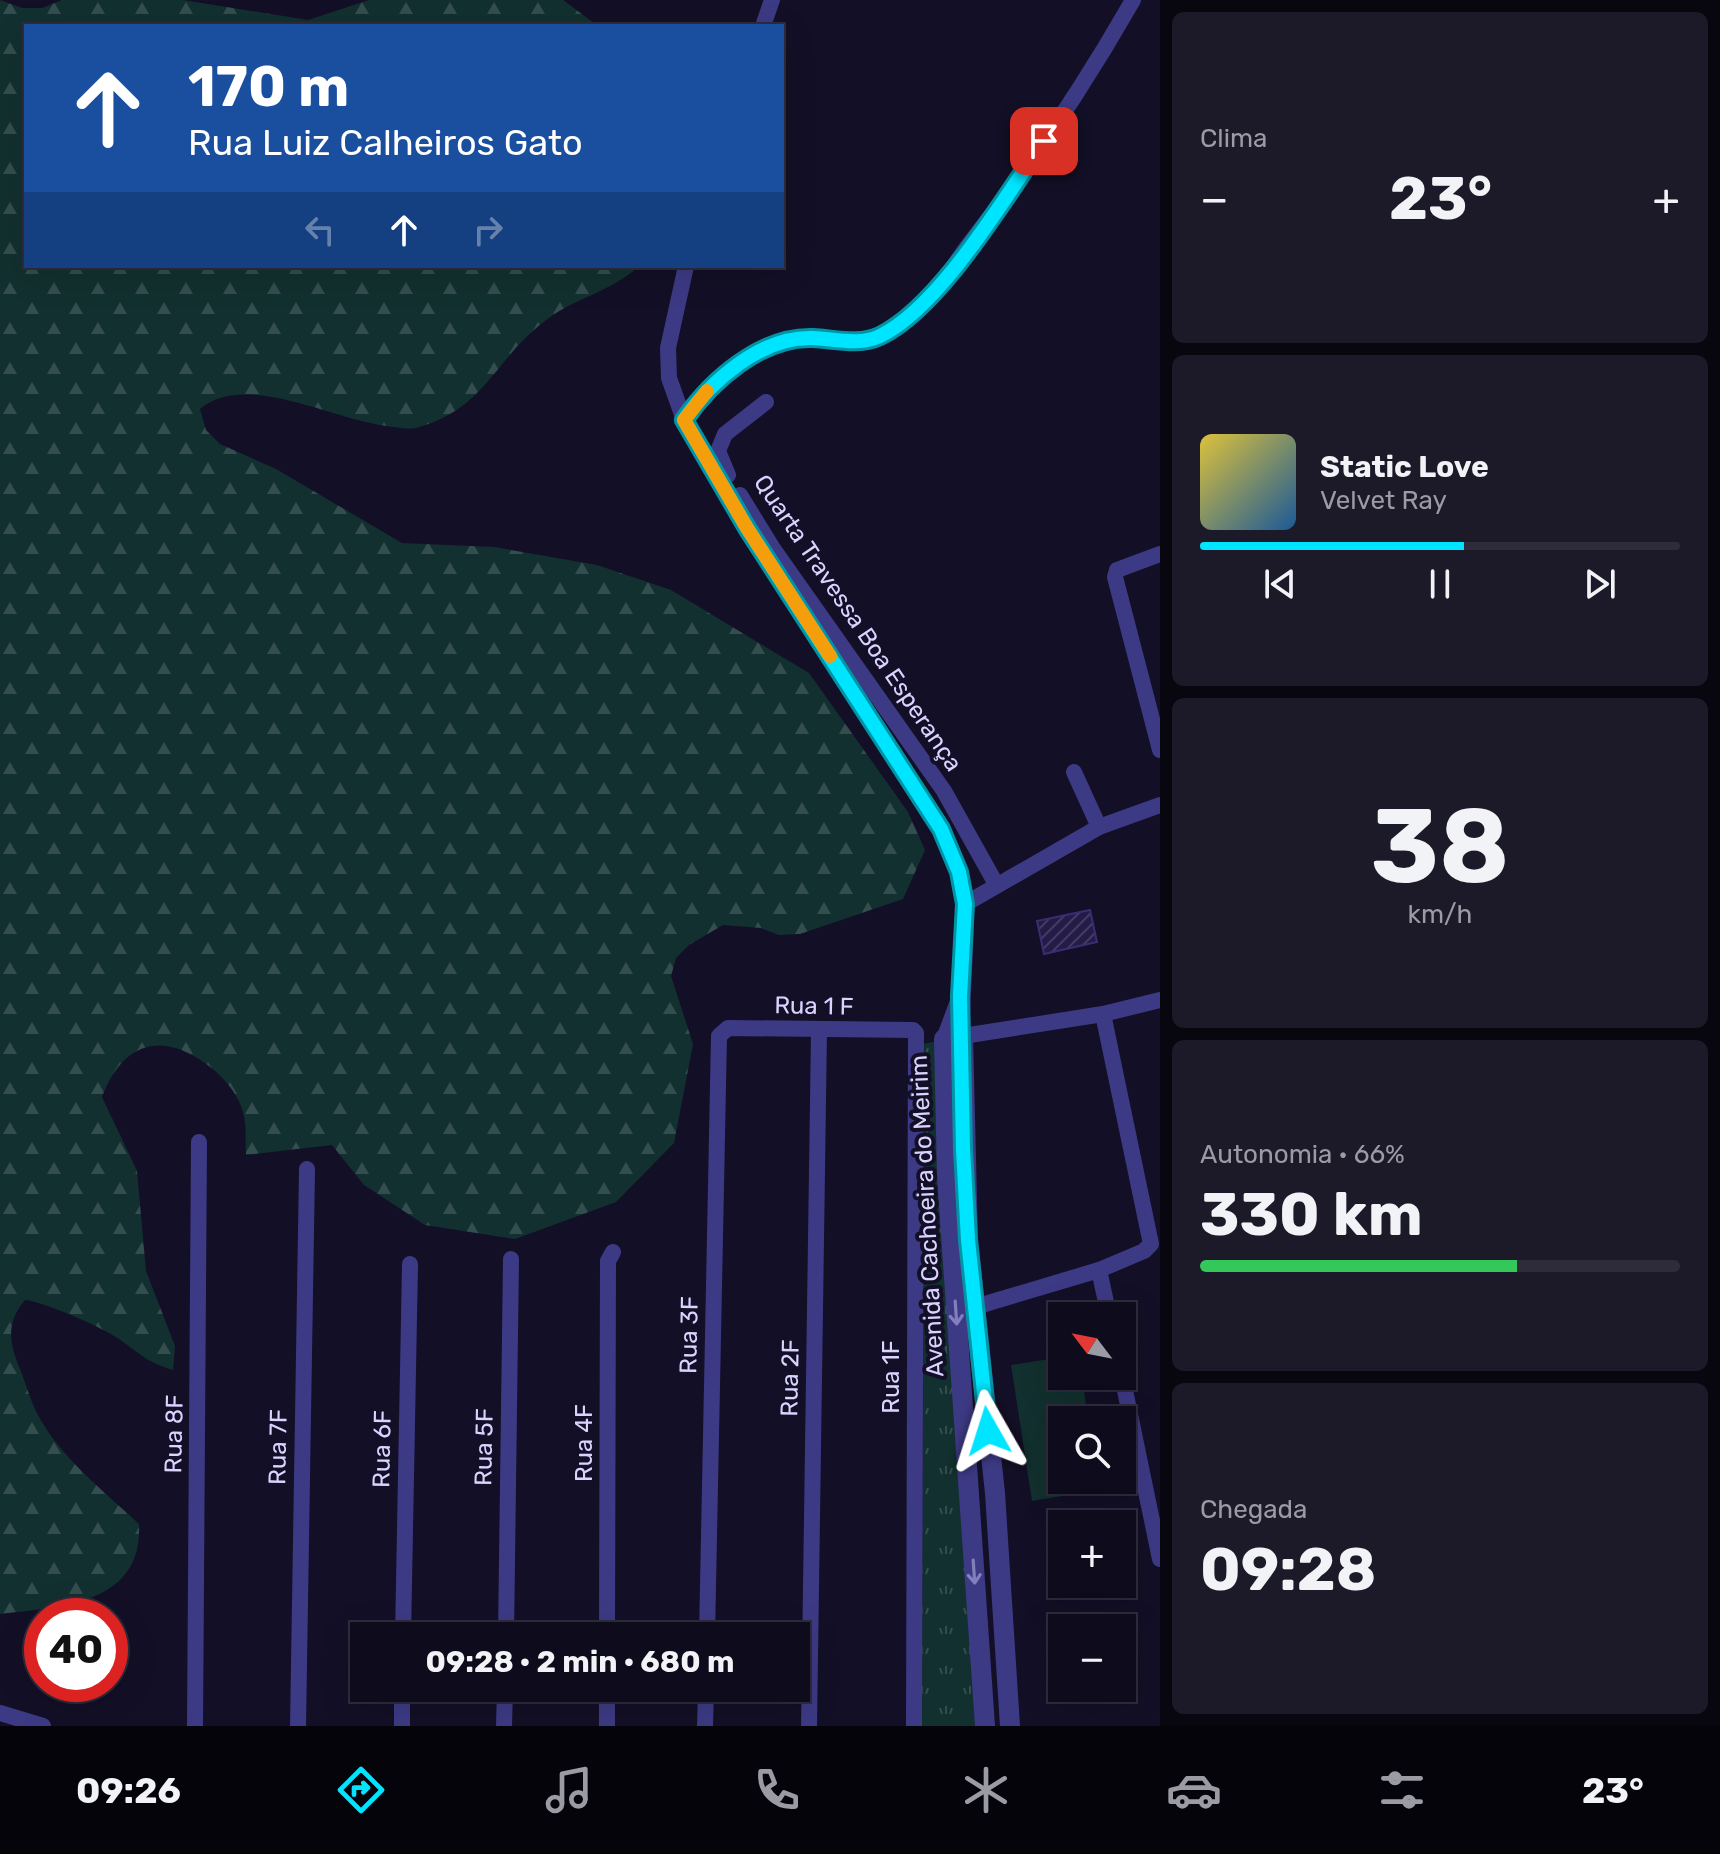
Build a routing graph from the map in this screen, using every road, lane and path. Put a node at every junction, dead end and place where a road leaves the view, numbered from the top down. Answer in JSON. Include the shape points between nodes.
{"nodes":[{"id":1,"x":772,"y":0,"type":"edge"},
{"id":2,"x":1133,"y":0,"type":"edge"},
{"id":3,"x":764,"y":24,"type":"edge"},
{"id":4,"x":686,"y":268,"type":"edge"},
{"id":5,"x":766,"y":402,"type":"dead end"},
{"id":6,"x":684,"y":420,"type":"junction"},
{"id":7,"x":1160,"y":554,"type":"edge"},
{"id":8,"x":1160,"y":750,"type":"edge"},
{"id":9,"x":1074,"y":772,"type":"dead end"},
{"id":10,"x":1160,"y":805,"type":"edge"},
{"id":11,"x":1099,"y":827,"type":"junction"},
{"id":12,"x":996,"y":884,"type":"junction"},
{"id":13,"x":965,"y":904,"type":"junction"},
{"id":14,"x":1160,"y":1000,"type":"edge"},
{"id":15,"x":1103,"y":1014,"type":"junction"},
{"id":16,"x":913,"y":1030,"type":"joint"},
{"id":17,"x":819,"y":1031,"type":"junction"},
{"id":18,"x":719,"y":1036,"type":"joint"},
{"id":19,"x":954,"y":1038,"type":"junction"},
{"id":20,"x":199,"y":1142,"type":"dead end"},
{"id":21,"x":307,"y":1169,"type":"dead end"},
{"id":22,"x":1155,"y":1231,"type":"edge"},
{"id":23,"x":613,"y":1252,"type":"dead end"},
{"id":24,"x":511,"y":1259,"type":"dead end"},
{"id":25,"x":410,"y":1264,"type":"dead end"},
{"id":26,"x":1099,"y":1270,"type":"junction"},
{"id":27,"x":1106,"y":1302,"type":"edge"},
{"id":28,"x":975,"y":1307,"type":"junction"},
{"id":29,"x":1125,"y":1390,"type":"edge"},
{"id":30,"x":1160,"y":1559,"type":"edge"},
{"id":31,"x":403,"y":1622,"type":"edge"},
{"id":32,"x":506,"y":1622,"type":"edge"},
{"id":33,"x":607,"y":1622,"type":"edge"},
{"id":34,"x":707,"y":1622,"type":"edge"},
{"id":35,"x":402,"y":1702,"type":"edge"},
{"id":36,"x":505,"y":1702,"type":"edge"},
{"id":37,"x":607,"y":1702,"type":"edge"},
{"id":38,"x":706,"y":1702,"type":"edge"},
{"id":39,"x":0,"y":1713,"type":"edge"},
{"id":40,"x":43,"y":1726,"type":"edge"},
{"id":41,"x":195,"y":1726,"type":"edge"},
{"id":42,"x":298,"y":1726,"type":"edge"},
{"id":43,"x":402,"y":1726,"type":"edge"},
{"id":44,"x":504,"y":1726,"type":"edge"},
{"id":45,"x":607,"y":1726,"type":"edge"},
{"id":46,"x":705,"y":1726,"type":"edge"},
{"id":47,"x":809,"y":1726,"type":"edge"},
{"id":48,"x":914,"y":1726,"type":"edge"},
{"id":49,"x":985,"y":1726,"type":"edge"},
{"id":50,"x":1010,"y":1726,"type":"edge"}],
"edges":[{"from":1,"to":3,"type":"street"},
{"from":2,"to":6,"type":"street","via":[[1094,69],[1004,199],[914,314],[878,337],[838,342],[813,338],[768,348],[725,374]]},
{"from":4,"to":6,"type":"street","via":[[668,348],[669,378]]},
{"from":5,"to":12,"type":"street","name":"Quarta Travessa Boa Esperança","via":[[725,434],[719,460],[772,547],[944,791]]},
{"from":6,"to":13,"type":"street","via":[[747,528],[941,829],[959,872]]},
{"from":7,"to":8,"type":"street","via":[[1117,570],[1115,577]]},
{"from":9,"to":11,"type":"street"},
{"from":10,"to":11,"type":"street"},
{"from":11,"to":12,"type":"street"},
{"from":12,"to":13,"type":"street"},
{"from":13,"to":19,"type":"street"},
{"from":14,"to":15,"type":"street"},
{"from":15,"to":19,"type":"street"},
{"from":15,"to":22,"type":"street"},
{"from":16,"to":17,"type":"street","name":"Rua 1 F"},
{"from":16,"to":48,"type":"street","name":"Rua 1F"},
{"from":17,"to":18,"type":"street","name":"Rua 1 F","via":[[728,1028]]},
{"from":17,"to":47,"type":"street","name":"Rua 2F"},
{"from":18,"to":34,"type":"street","name":"Rua 3F"},
{"from":19,"to":28,"type":"street","name":"Avenida Cachoeira do Meirim"},
{"from":19,"to":49,"type":"street","name":"Avenida Cachoeira do Meirim","one_way":true,"via":[[947,1176]]},
{"from":20,"to":41,"type":"street","name":"Rua 8F"},
{"from":21,"to":42,"type":"street","name":"Rua 7F"},
{"from":22,"to":26,"type":"street","via":[[1144,1251]]},
{"from":23,"to":33,"type":"street","name":"Rua 4F","via":[[608,1261]]},
{"from":24,"to":32,"type":"street","name":"Rua 5F"},
{"from":25,"to":31,"type":"street","name":"Rua 6F"},
{"from":26,"to":27,"type":"street"},
{"from":26,"to":28,"type":"street"},
{"from":28,"to":50,"type":"street","name":"Avenida Cachoeira do Meirim","via":[[995,1493]]},
{"from":29,"to":30,"type":"street"},
{"from":35,"to":43,"type":"street"},
{"from":36,"to":44,"type":"street"},
{"from":37,"to":45,"type":"street"},
{"from":38,"to":46,"type":"street"},
{"from":39,"to":40,"type":"street"}]}
